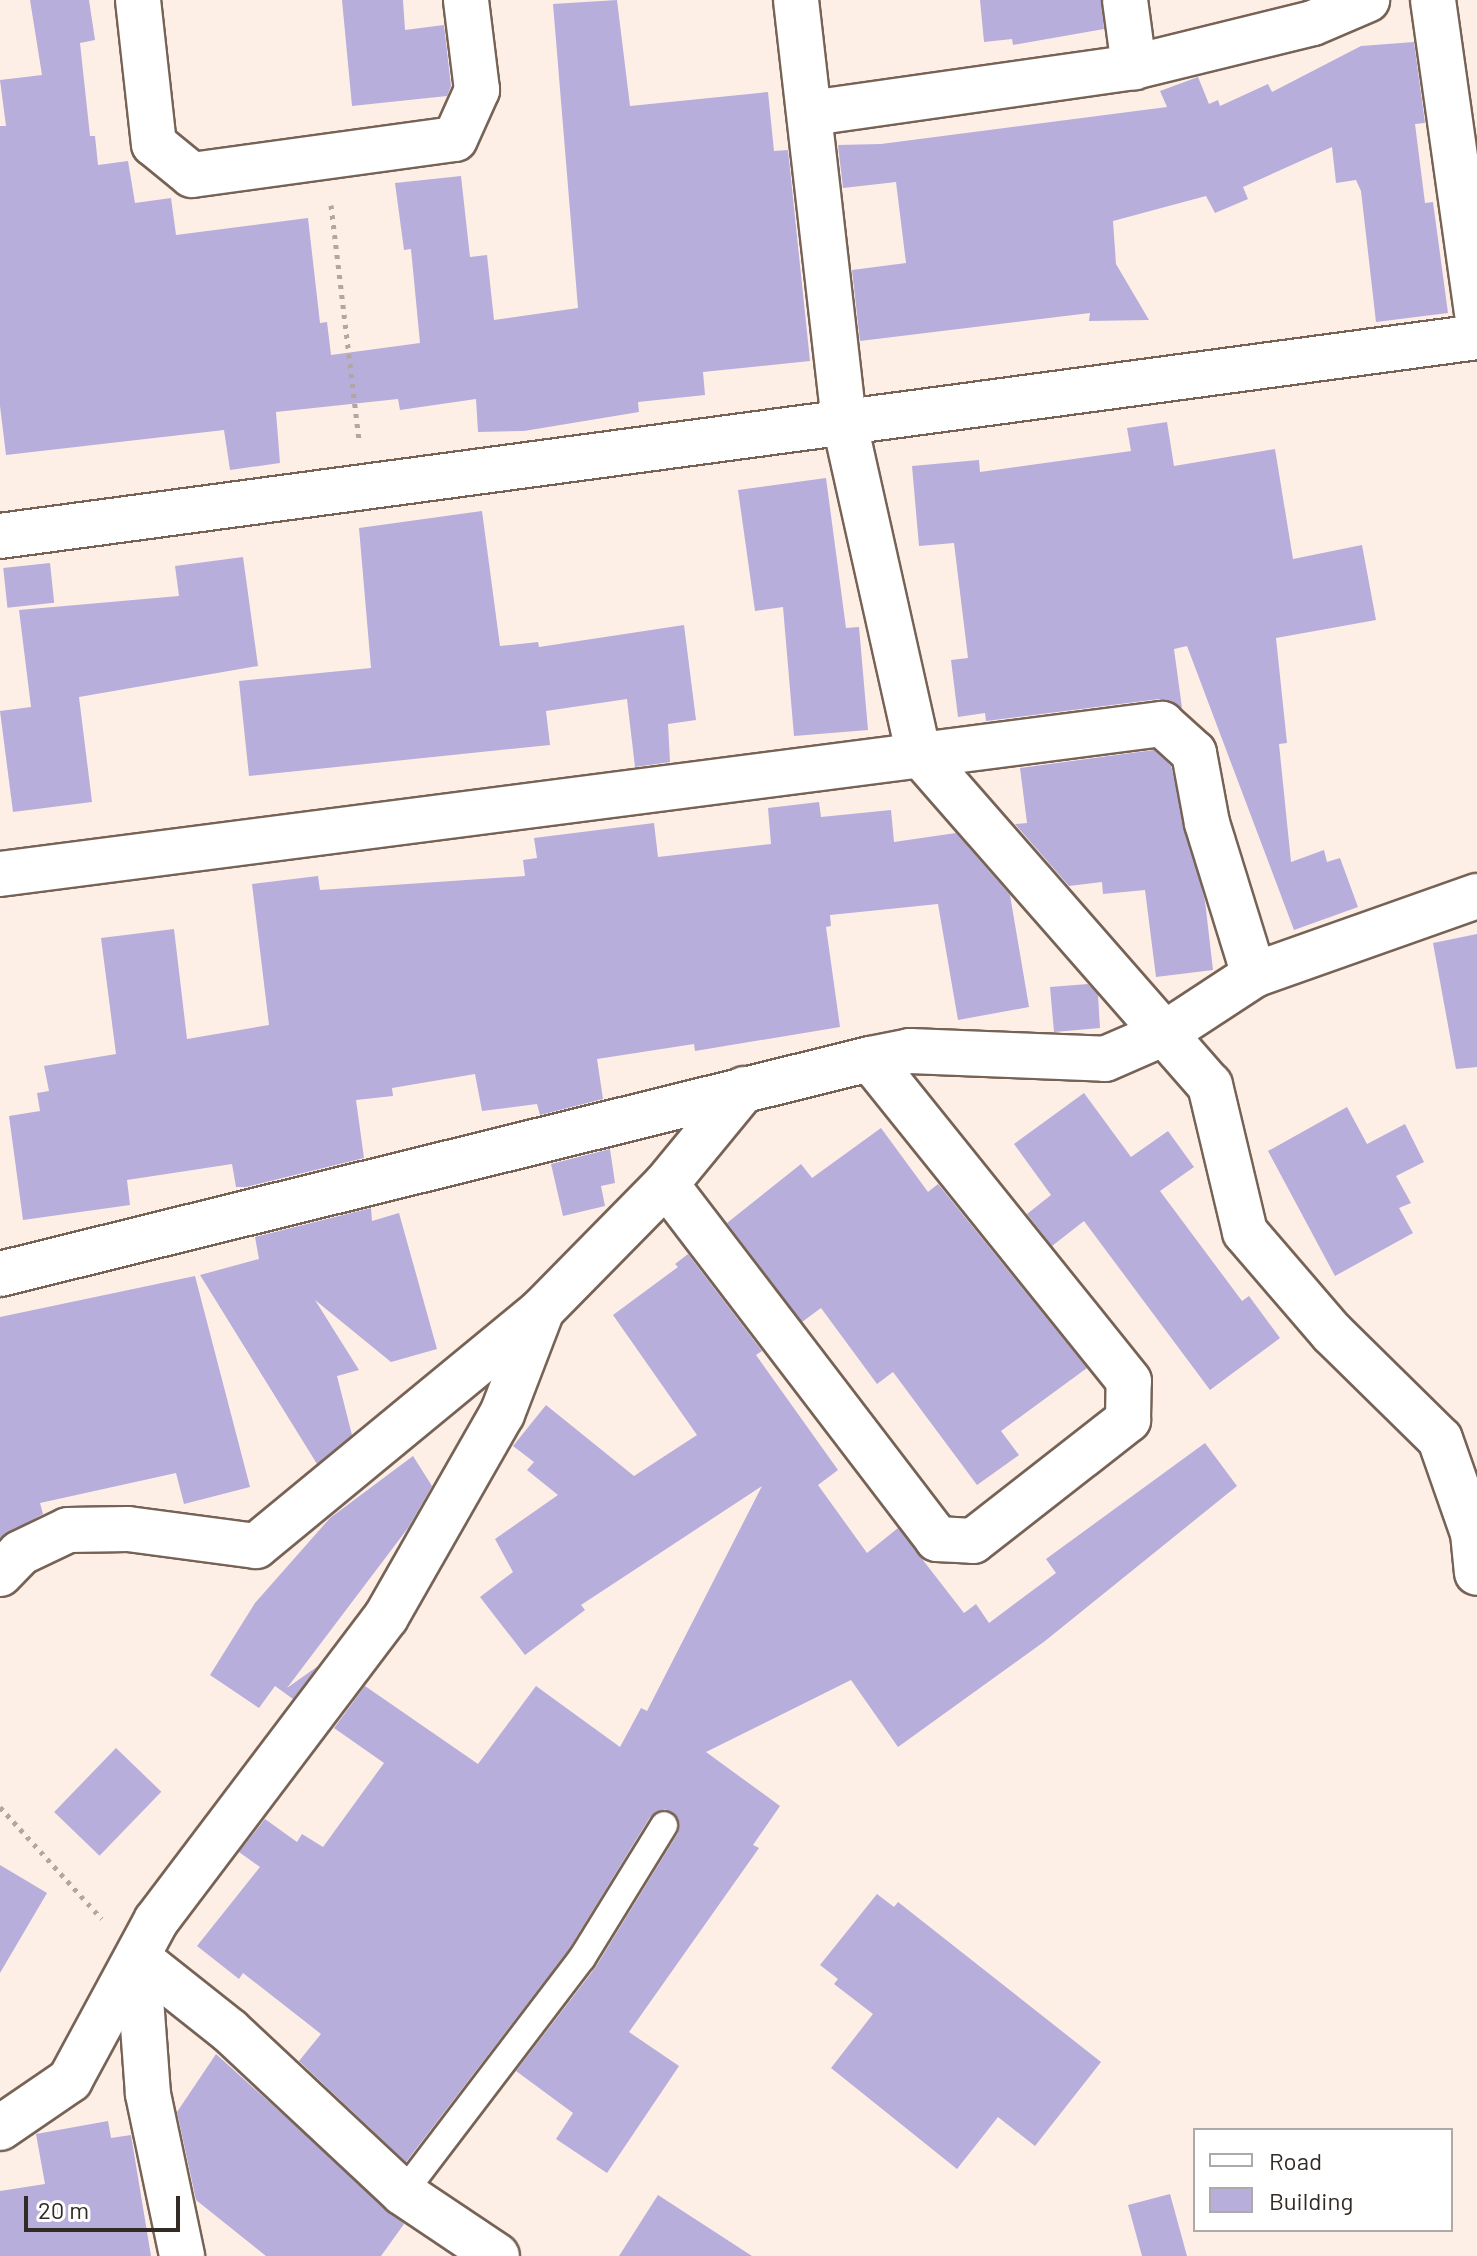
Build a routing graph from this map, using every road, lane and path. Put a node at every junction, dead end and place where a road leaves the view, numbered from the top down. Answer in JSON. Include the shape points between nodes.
{"nodes":[{"id":1,"x":138,"y":0,"type":"edge"},
{"id":2,"x":466,"y":0,"type":"edge"},
{"id":3,"x":796,"y":0,"type":"edge"},
{"id":4,"x":1125,"y":0,"type":"edge"},
{"id":5,"x":1367,"y":0,"type":"edge"},
{"id":6,"x":1433,"y":0,"type":"edge"},
{"id":7,"x":1134,"y":67,"type":"junction"},
{"id":8,"x":811,"y":113,"type":"junction"},
{"id":9,"x":325,"y":156,"type":"junction"},
{"id":10,"x":1477,"y":313,"type":"edge"},
{"id":11,"x":1477,"y":337,"type":"edge"},
{"id":12,"x":844,"y":420,"type":"junction"},
{"id":13,"x":365,"y":489,"type":"junction"},
{"id":14,"x":0,"y":536,"type":"edge"},
{"id":15,"x":918,"y":752,"type":"junction"},
{"id":16,"x":0,"y":874,"type":"edge"},
{"id":17,"x":1477,"y":896,"type":"edge"},
{"id":18,"x":1254,"y":975,"type":"junction"},
{"id":19,"x":1167,"y":1032,"type":"junction"},
{"id":20,"x":870,"y":1059,"type":"junction"},
{"id":21,"x":744,"y":1089,"type":"junction"},
{"id":22,"x":666,"y":1184,"type":"junction"},
{"id":23,"x":0,"y":1274,"type":"edge"},
{"id":24,"x":542,"y":1310,"type":"junction"},
{"id":25,"x":1476,"y":1545,"type":"edge"},
{"id":26,"x":0,"y":1574,"type":"edge"},
{"id":27,"x":0,"y":1807,"type":"edge"},
{"id":28,"x":664,"y":1825,"type":"dead end"},
{"id":29,"x":138,"y":1958,"type":"junction"},
{"id":30,"x":7,"y":2113,"type":"edge"},
{"id":31,"x":403,"y":2193,"type":"junction"},
{"id":32,"x":182,"y":2256,"type":"edge"},
{"id":33,"x":497,"y":2256,"type":"edge"}],
"edges":[{"from":1,"to":9,"type":"street","via":[[154,144],[192,175]]},
{"from":2,"to":9,"type":"street","via":[[477,90],[455,139]]},
{"from":3,"to":8,"type":"street"},
{"from":4,"to":7,"type":"street"},
{"from":5,"to":7,"type":"street","via":[[1313,23]]},
{"from":6,"to":10,"type":"street"},
{"from":7,"to":8,"type":"street"},
{"from":8,"to":12,"type":"street"},
{"from":9,"to":13,"type":"path"},
{"from":11,"to":12,"type":"street"},
{"from":12,"to":13,"type":"street"},
{"from":12,"to":15,"type":"street"},
{"from":13,"to":14,"type":"street"},
{"from":15,"to":16,"type":"street"},
{"from":15,"to":18,"type":"street","via":[[1162,724],[1194,753],[1207,823]]},
{"from":15,"to":19,"type":"street"},
{"from":17,"to":18,"type":"street"},
{"from":18,"to":19,"type":"street"},
{"from":19,"to":20,"type":"street","via":[[1105,1059],[910,1051]]},
{"from":19,"to":25,"type":"street","via":[[1210,1085],[1245,1232],[1332,1333],[1440,1439]]},
{"from":20,"to":21,"type":"street"},
{"from":20,"to":22,"type":"street","via":[[1129,1381],[1128,1420],[973,1541],[937,1539]]},
{"from":21,"to":22,"type":"street"},
{"from":21,"to":23,"type":"street"},
{"from":22,"to":24,"type":"street"},
{"from":24,"to":26,"type":"street","via":[[256,1546],[128,1529],[68,1530],[20,1553]]},
{"from":24,"to":29,"type":"street","via":[[502,1414],[386,1617],[156,1921]]},
{"from":27,"to":29,"type":"path"},
{"from":28,"to":31,"type":"lane","via":[[582,1958]]},
{"from":29,"to":30,"type":"street","via":[[70,2080]]},
{"from":29,"to":31,"type":"street","via":[[230,2031]]},
{"from":29,"to":32,"type":"street","via":[[148,2094]]},
{"from":31,"to":33,"type":"street"}]}
